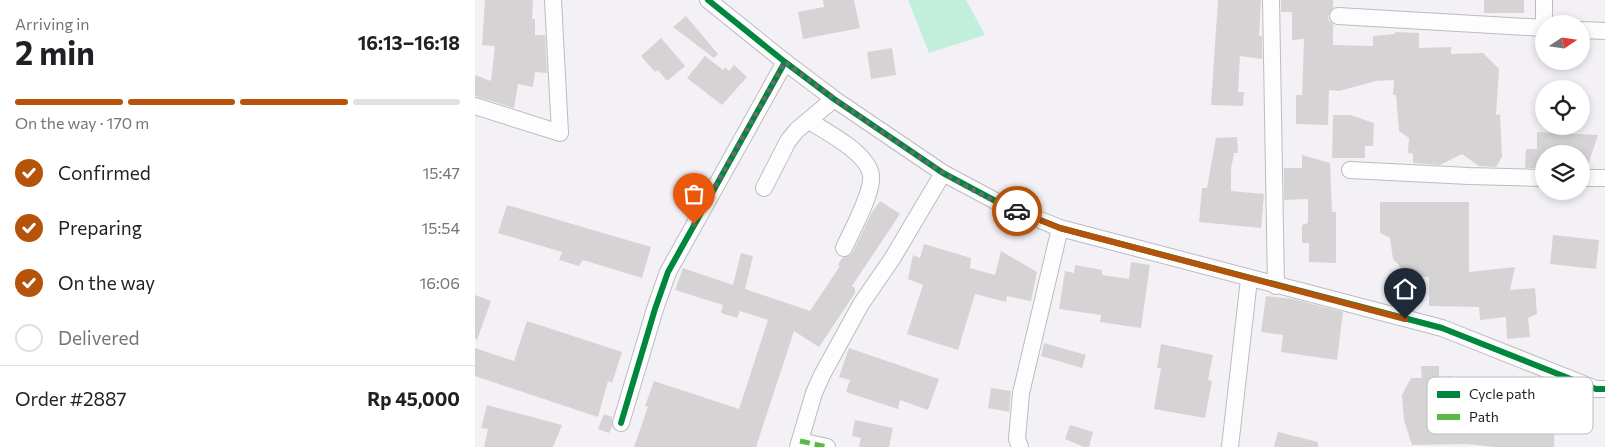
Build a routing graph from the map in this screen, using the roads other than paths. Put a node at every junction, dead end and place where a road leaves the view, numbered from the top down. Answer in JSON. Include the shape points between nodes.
{"nodes":[{"id":1,"x":553,"y":0,"type":"edge"},
{"id":2,"x":708,"y":0,"type":"edge"},
{"id":3,"x":1271,"y":0,"type":"edge"},
{"id":4,"x":1544,"y":0,"type":"edge"},
{"id":5,"x":1544,"y":15,"type":"edge"},
{"id":6,"x":1338,"y":16,"type":"dead end"},
{"id":7,"x":1535,"y":27,"type":"edge"},
{"id":8,"x":1590,"y":31,"type":"edge"},
{"id":9,"x":1605,"y":32,"type":"edge"},
{"id":10,"x":785,"y":62,"type":"junction"},
{"id":11,"x":834,"y":99,"type":"junction"},
{"id":12,"x":475,"y":106,"type":"edge"},
{"id":13,"x":809,"y":121,"type":"junction"},
{"id":14,"x":1350,"y":170,"type":"dead end"},
{"id":15,"x":943,"y":173,"type":"junction"},
{"id":16,"x":1535,"y":178,"type":"edge"},
{"id":17,"x":1590,"y":178,"type":"edge"},
{"id":18,"x":1605,"y":178,"type":"edge"},
{"id":19,"x":764,"y":188,"type":"dead end"},
{"id":20,"x":1060,"y":228,"type":"junction"},
{"id":21,"x":843,"y":248,"type":"dead end"},
{"id":22,"x":1249,"y":279,"type":"junction"},
{"id":23,"x":1276,"y":286,"type":"junction"},
{"id":24,"x":1567,"y":377,"type":"edge"},
{"id":25,"x":621,"y":423,"type":"dead end"},
{"id":26,"x":799,"y":444,"type":"edge"},
{"id":27,"x":827,"y":447,"type":"edge"},
{"id":28,"x":1020,"y":447,"type":"edge"},
{"id":29,"x":1230,"y":447,"type":"edge"}],
"edges":[{"from":1,"to":12,"type":"street","via":[[560,133]]},
{"from":2,"to":10,"type":"street"},
{"from":3,"to":23,"type":"street"},
{"from":4,"to":5,"type":"street"},
{"from":6,"to":7,"type":"street"},
{"from":8,"to":9,"type":"street"},
{"from":10,"to":11,"type":"street"},
{"from":10,"to":25,"type":"street","via":[[668,272]]},
{"from":11,"to":13,"type":"street"},
{"from":11,"to":15,"type":"street"},
{"from":13,"to":19,"type":"street","via":[[788,140]]},
{"from":13,"to":21,"type":"street","via":[[856,154],[865,163],[871,177],[861,212]]},
{"from":14,"to":16,"type":"street"},
{"from":15,"to":20,"type":"street","via":[[1003,205]]},
{"from":15,"to":26,"type":"street","via":[[831,358],[814,393]]},
{"from":17,"to":18,"type":"street"},
{"from":20,"to":22,"type":"street"},
{"from":20,"to":28,"type":"street","via":[[1021,393],[1017,439]]},
{"from":22,"to":23,"type":"street"},
{"from":22,"to":29,"type":"street"},
{"from":23,"to":24,"type":"street","via":[[1442,328]]},
{"from":26,"to":27,"type":"street"}]}
